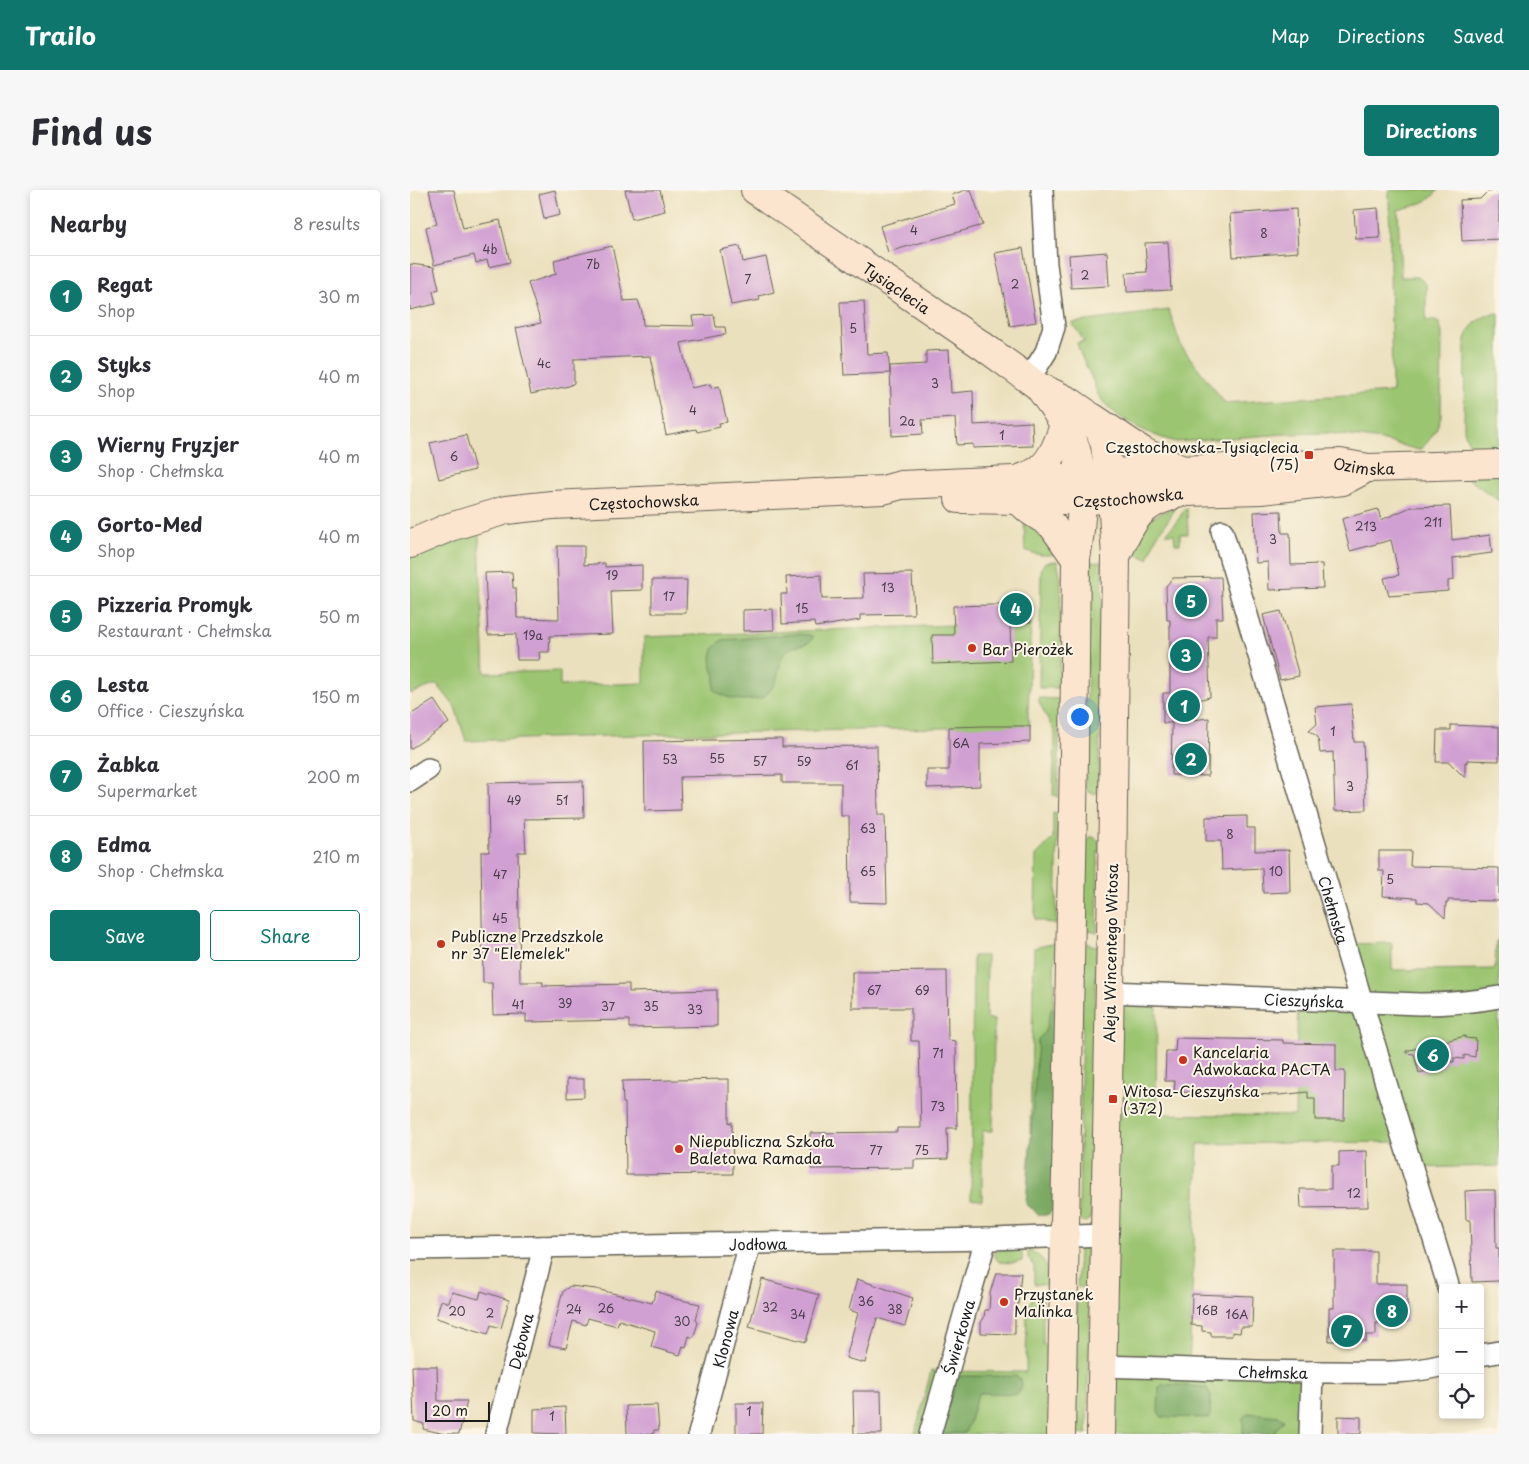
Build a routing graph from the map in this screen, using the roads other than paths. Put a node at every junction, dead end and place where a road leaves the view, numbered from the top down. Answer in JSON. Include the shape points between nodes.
{"nodes":[{"id":1,"x":755,"y":190,"type":"edge"},
{"id":2,"x":1042,"y":190,"type":"edge"},
{"id":3,"x":1034,"y":383,"type":"junction"},
{"id":4,"x":1074,"y":418,"type":"junction"},
{"id":5,"x":1499,"y":464,"type":"edge"},
{"id":6,"x":1368,"y":468,"type":"joint"},
{"id":7,"x":1184,"y":482,"type":"junction"},
{"id":8,"x":1110,"y":486,"type":"junction"},
{"id":9,"x":1081,"y":488,"type":"junction"},
{"id":10,"x":1018,"y":490,"type":"junction"},
{"id":11,"x":1222,"y":531,"type":"dead end"},
{"id":12,"x":411,"y":538,"type":"edge"},
{"id":13,"x":1116,"y":556,"type":"junction"},
{"id":14,"x":1076,"y":559,"type":"junction"},
{"id":15,"x":428,"y":769,"type":"dead end"},
{"id":16,"x":410,"y":781,"type":"edge"},
{"id":17,"x":1113,"y":813,"type":"junction"},
{"id":18,"x":1073,"y":814,"type":"junction"},
{"id":19,"x":1109,"y":992,"type":"junction"},
{"id":20,"x":1499,"y":997,"type":"edge"},
{"id":21,"x":1362,"y":1001,"type":"junction"},
{"id":22,"x":1104,"y":1235,"type":"junction"},
{"id":23,"x":1065,"y":1237,"type":"junction"},
{"id":24,"x":986,"y":1239,"type":"junction"},
{"id":25,"x":750,"y":1243,"type":"junction"},
{"id":26,"x":544,"y":1247,"type":"junction"},
{"id":27,"x":410,"y":1249,"type":"edge"},
{"id":28,"x":1449,"y":1284,"type":"edge"},
{"id":29,"x":1499,"y":1352,"type":"edge"},
{"id":30,"x":1484,"y":1354,"type":"edge"},
{"id":31,"x":1102,"y":1366,"type":"junction"},
{"id":32,"x":1439,"y":1366,"type":"edge"},
{"id":33,"x":1312,"y":1372,"type":"junction"},
{"id":34,"x":496,"y":1434,"type":"edge"},
{"id":35,"x":699,"y":1434,"type":"edge"},
{"id":36,"x":930,"y":1434,"type":"edge"},
{"id":37,"x":1061,"y":1434,"type":"edge"},
{"id":38,"x":1101,"y":1434,"type":"edge"},
{"id":39,"x":1310,"y":1434,"type":"edge"}],
"edges":[{"from":1,"to":3,"type":"street","name":"Tysiąclecia"},
{"from":2,"to":3,"type":"street","via":[[1054,327]]},
{"from":3,"to":4,"type":"street","name":"Tysiąclecia","via":[[1057,413]]},
{"from":4,"to":7,"type":"street","via":[[1144,452]]},
{"from":4,"to":8,"type":"street","name":"Tysiąclecia","via":[[1100,431]]},
{"from":4,"to":9,"type":"street","name":"Tysiąclecia","via":[[1071,437],[1078,458]]},
{"from":4,"to":10,"type":"street","via":[[1046,463]]},
{"from":5,"to":6,"type":"street","name":"Ozimska"},
{"from":6,"to":7,"type":"street","name":"Częstochowska","via":[[1343,481],[1261,490]]},
{"from":7,"to":8,"type":"street","name":"Częstochowska"},
{"from":7,"to":13,"type":"street","via":[[1136,516]]},
{"from":8,"to":9,"type":"street"},
{"from":8,"to":13,"type":"street","name":"Aleja Wincentego Witosa"},
{"from":9,"to":10,"type":"street","name":"Częstochowska"},
{"from":9,"to":14,"type":"street"},
{"from":10,"to":12,"type":"street","name":"Częstochowska","via":[[900,485],[883,490],[603,502],[506,510]]},
{"from":10,"to":14,"type":"street","via":[[1029,510],[1052,525]]},
{"from":11,"to":21,"type":"street","name":"Chełmska"},
{"from":13,"to":17,"type":"street","name":"Aleja Wincentego Witosa"},
{"from":14,"to":18,"type":"street"},
{"from":15,"to":16,"type":"street"},
{"from":17,"to":18,"type":"street"},
{"from":17,"to":19,"type":"street","name":"Aleja Wincentego Witosa"},
{"from":18,"to":23,"type":"street"},
{"from":19,"to":21,"type":"street","name":"Cieszyńska"},
{"from":19,"to":22,"type":"street","name":"Aleja Wincentego Witosa"},
{"from":20,"to":21,"type":"street","name":"Cieszyńska","via":[[1451,1004]]},
{"from":21,"to":28,"type":"street","name":"Chełmska"},
{"from":22,"to":23,"type":"street","name":"Jodłowa"},
{"from":22,"to":31,"type":"street","name":"Aleja Wincentego Witosa"},
{"from":23,"to":24,"type":"street","name":"Jodłowa"},
{"from":23,"to":37,"type":"street"},
{"from":24,"to":25,"type":"street","name":"Jodłowa"},
{"from":24,"to":36,"type":"street","name":"Świerkowa"},
{"from":25,"to":26,"type":"street","name":"Jodłowa"},
{"from":25,"to":35,"type":"street","name":"Klonowa"},
{"from":26,"to":27,"type":"street","name":"Jodłowa"},
{"from":26,"to":34,"type":"street","name":"Dębowa"},
{"from":29,"to":30,"type":"street"},
{"from":31,"to":33,"type":"street","name":"Chełmska"},
{"from":31,"to":38,"type":"street","name":"Aleja Wincentego Witosa"},
{"from":32,"to":33,"type":"street","name":"Chełmska","via":[[1404,1372]]},
{"from":33,"to":39,"type":"street"}]}
